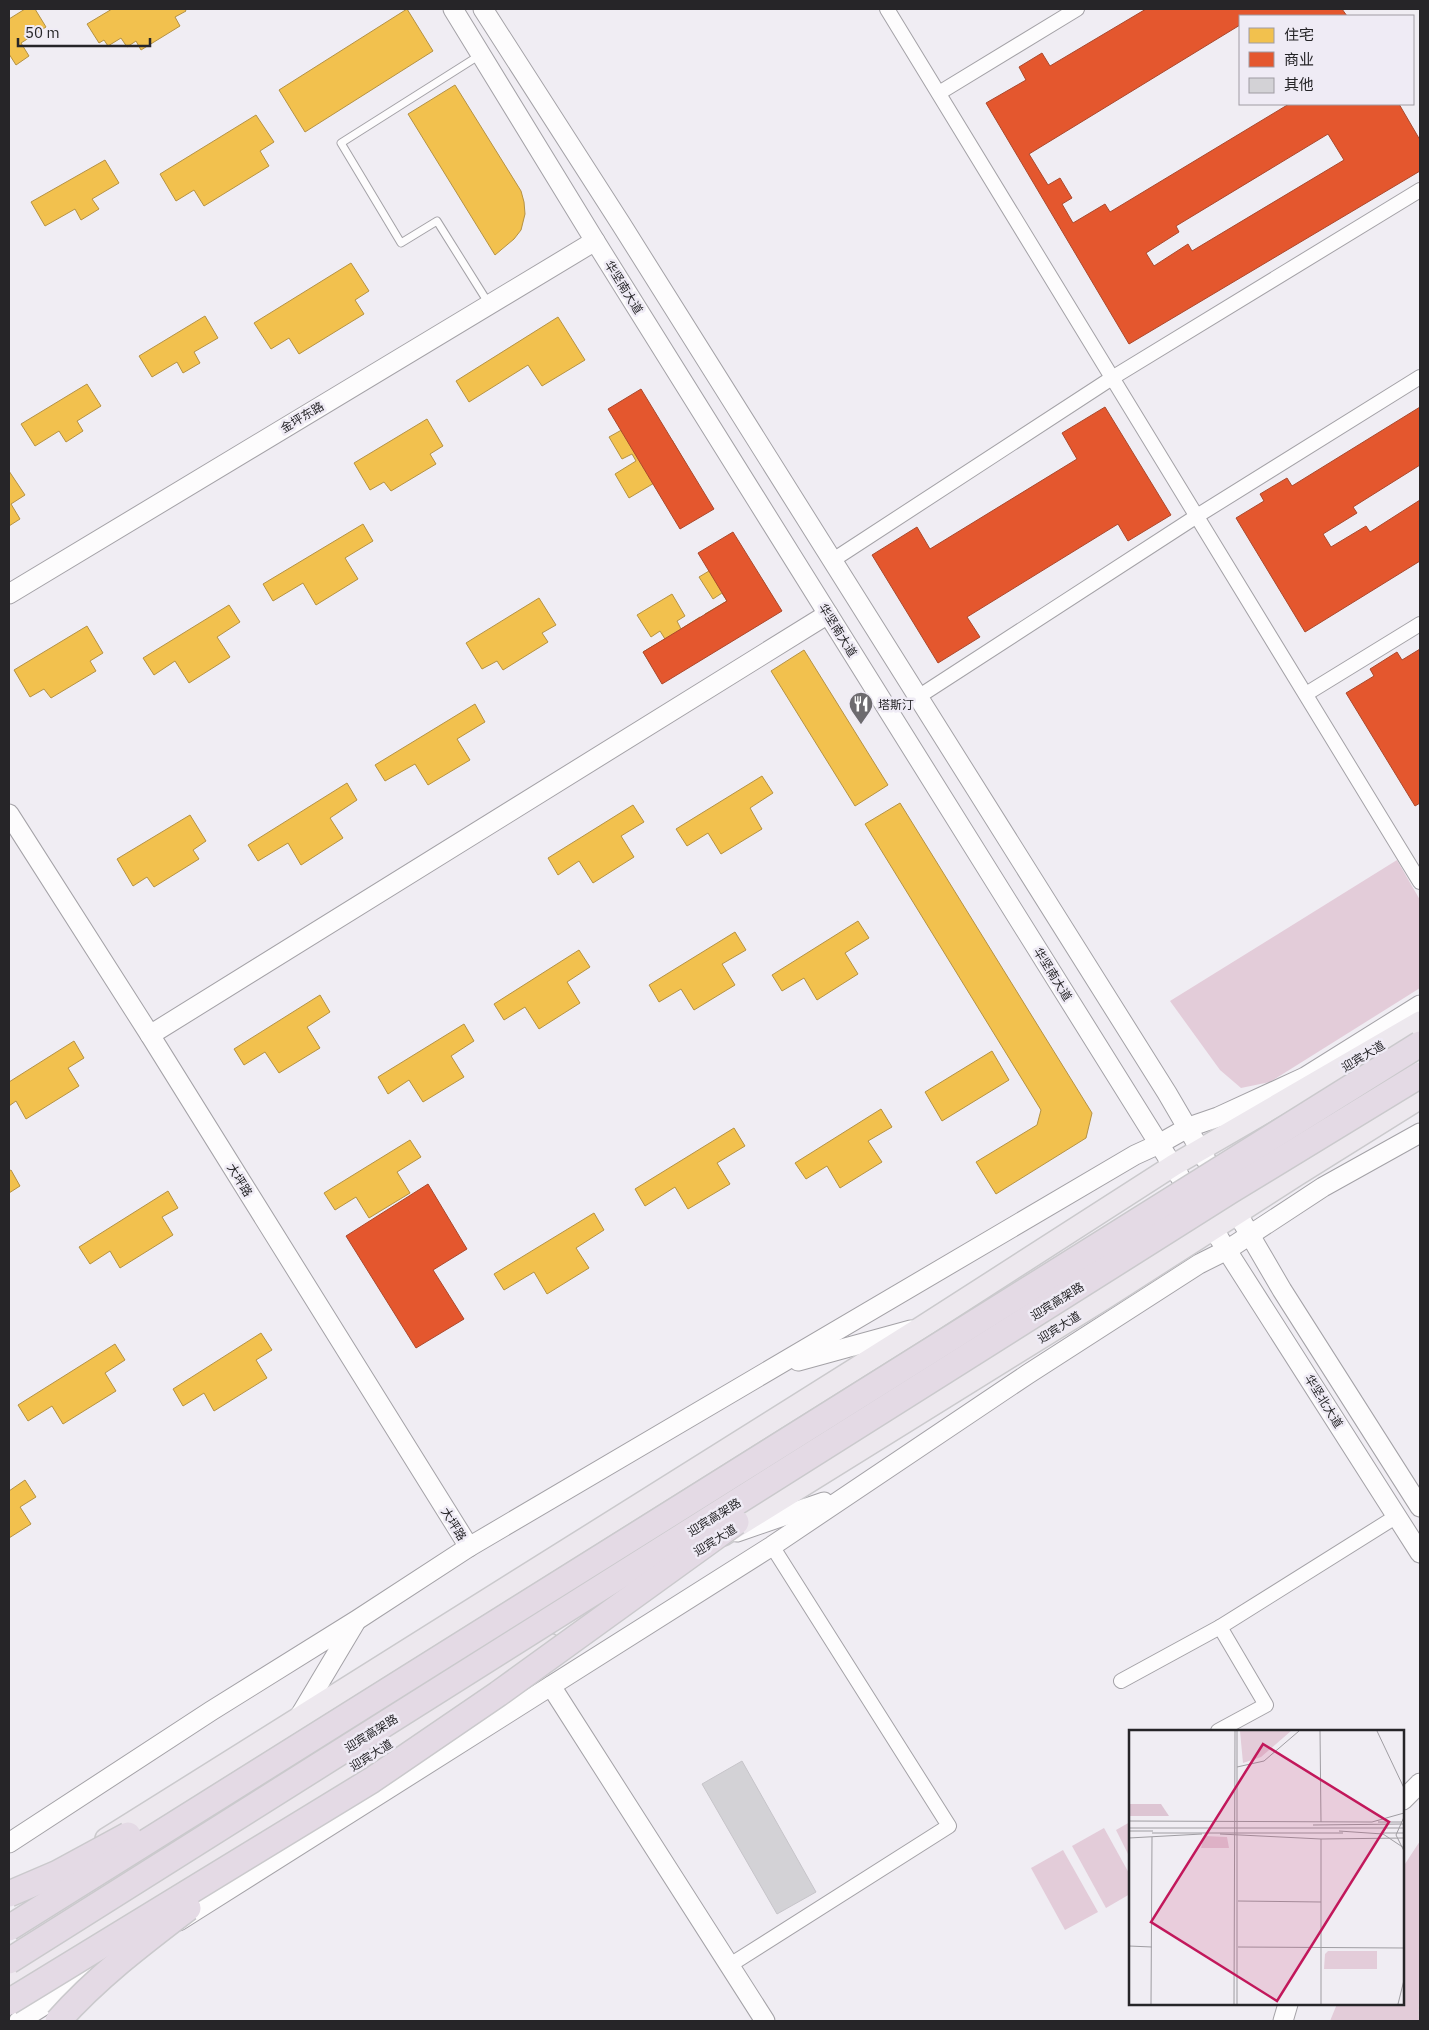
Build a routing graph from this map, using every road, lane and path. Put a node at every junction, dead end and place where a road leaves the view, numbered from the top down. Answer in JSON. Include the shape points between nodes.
{"nodes":[{"id":1,"x":453,"y":9,"type":"edge"},
{"id":2,"x":483,"y":9,"type":"edge"},
{"id":3,"x":887,"y":9,"type":"edge"},
{"id":4,"x":1077,"y":9,"type":"edge"},
{"id":5,"x":480,"y":55,"type":"junction"},
{"id":6,"x":939,"y":93,"type":"junction"},
{"id":7,"x":1420,"y":190,"type":"edge"},
{"id":8,"x":595,"y":241,"type":"junction"},
{"id":9,"x":490,"y":304,"type":"junction"},
{"id":10,"x":1420,"y":377,"type":"edge"},
{"id":11,"x":1112,"y":378,"type":"junction"},
{"id":12,"x":1197,"y":516,"type":"junction"},
{"id":13,"x":833,"y":560,"type":"junction"},
{"id":14,"x":9,"y":594,"type":"edge"},
{"id":15,"x":828,"y":614,"type":"junction"},
{"id":16,"x":1420,"y":624,"type":"edge"},
{"id":17,"x":1306,"y":694,"type":"junction"},
{"id":18,"x":918,"y":697,"type":"junction"},
{"id":19,"x":9,"y":814,"type":"edge"},
{"id":20,"x":1420,"y":882,"type":"edge"},
{"id":21,"x":1420,"y":1005,"type":"edge"},
{"id":22,"x":1420,"y":1022,"type":"edge"},
{"id":23,"x":150,"y":1035,"type":"junction"},
{"id":24,"x":1420,"y":1044,"type":"edge"},
{"id":25,"x":1420,"y":1076,"type":"edge"},
{"id":26,"x":1420,"y":1098,"type":"edge"},
{"id":27,"x":1189,"y":1127,"type":"junction"},
{"id":28,"x":1420,"y":1133,"type":"edge"},
{"id":29,"x":1159,"y":1144,"type":"junction"},
{"id":30,"x":1201,"y":1149,"type":"junction"},
{"id":31,"x":1174,"y":1165,"type":"junction"},
{"id":32,"x":1238,"y":1213,"type":"junction"},
{"id":33,"x":1214,"y":1229,"type":"junction"},
{"id":34,"x":1250,"y":1234,"type":"junction"},
{"id":35,"x":1227,"y":1250,"type":"junction"},
{"id":36,"x":922,"y":1327,"type":"junction"},
{"id":37,"x":773,"y":1368,"type":"junction"},
{"id":38,"x":932,"y":1380,"type":"junction"},
{"id":39,"x":849,"y":1493,"type":"junction"},
{"id":40,"x":1420,"y":1507,"type":"edge"},
{"id":41,"x":1397,"y":1516,"type":"junction"},
{"id":42,"x":715,"y":1540,"type":"junction"},
{"id":43,"x":772,"y":1546,"type":"junction"},
{"id":44,"x":469,"y":1547,"type":"junction"},
{"id":45,"x":1420,"y":1553,"type":"edge"},
{"id":46,"x":357,"y":1620,"type":"junction"},
{"id":47,"x":1220,"y":1628,"type":"junction"},
{"id":48,"x":1121,"y":1681,"type":"dead end"},
{"id":49,"x":551,"y":1686,"type":"junction"},
{"id":50,"x":358,"y":1708,"type":"junction"},
{"id":51,"x":299,"y":1717,"type":"junction"},
{"id":52,"x":1220,"y":1730,"type":"edge"},
{"id":53,"x":372,"y":1780,"type":"junction"},
{"id":54,"x":1420,"y":1783,"type":"edge"},
{"id":55,"x":1404,"y":1799,"type":"edge"},
{"id":56,"x":9,"y":1844,"type":"edge"},
{"id":57,"x":9,"y":1894,"type":"edge"},
{"id":58,"x":9,"y":1901,"type":"edge"},
{"id":59,"x":9,"y":1928,"type":"edge"},
{"id":60,"x":9,"y":1960,"type":"edge"},
{"id":61,"x":730,"y":1965,"type":"junction"},
{"id":62,"x":9,"y":1982,"type":"edge"},
{"id":63,"x":9,"y":2002,"type":"edge"},
{"id":64,"x":1420,"y":2004,"type":"edge"},
{"id":65,"x":1288,"y":2005,"type":"edge"},
{"id":66,"x":1420,"y":2019,"type":"edge"},
{"id":67,"x":19,"y":2021,"type":"edge"},
{"id":68,"x":58,"y":2021,"type":"edge"},
{"id":69,"x":765,"y":2021,"type":"edge"},
{"id":70,"x":1282,"y":2021,"type":"edge"}],
"edges":[{"from":1,"to":5,"type":"street","name":"华坚南大道"},
{"from":2,"to":13,"type":"street"},
{"from":3,"to":6,"type":"street"},
{"from":4,"to":6,"type":"street"},
{"from":5,"to":8,"type":"street","name":"华坚南大道"},
{"from":5,"to":9,"type":"lane","via":[[341,143],[400,243],[437,221]]},
{"from":6,"to":11,"type":"street"},
{"from":7,"to":11,"type":"street"},
{"from":8,"to":9,"type":"street","name":"金坪东路"},
{"from":8,"to":15,"type":"street","name":"华坚南大道"},
{"from":9,"to":14,"type":"street","name":"金坪东路"},
{"from":10,"to":12,"type":"street"},
{"from":11,"to":12,"type":"street"},
{"from":11,"to":13,"type":"street"},
{"from":12,"to":17,"type":"street"},
{"from":12,"to":18,"type":"street"},
{"from":13,"to":18,"type":"street"},
{"from":15,"to":23,"type":"street"},
{"from":15,"to":29,"type":"street","name":"华坚南大道"},
{"from":16,"to":17,"type":"street"},
{"from":17,"to":20,"type":"street"},
{"from":18,"to":27,"type":"street"},
{"from":19,"to":23,"type":"street","name":"大坪路"},
{"from":21,"to":27,"type":"street","via":[[1305,1076]]},
{"from":22,"to":30,"type":"main road","name":"迎宾大道"},
{"from":23,"to":44,"type":"street","name":"大坪路"},
{"from":24,"to":50,"type":"highway","bridge":true},
{"from":25,"to":38,"type":"highway","name":"迎宾高架路","bridge":true,"via":[[1230,1191]]},
{"from":26,"to":32,"type":"main road","name":"迎宾大道"},
{"from":27,"to":29,"type":"street"},
{"from":27,"to":30,"type":"street"},
{"from":28,"to":34,"type":"street","via":[[1323,1187]]},
{"from":29,"to":31,"type":"street","name":"华坚南大道"},
{"from":29,"to":37,"type":"street","via":[[1135,1155]]},
{"from":30,"to":31,"type":"main road","name":"迎宾大道"},
{"from":30,"to":32,"type":"street"},
{"from":31,"to":33,"type":"street","name":"华坚南大道"},
{"from":31,"to":36,"type":"main road","name":"迎宾大道"},
{"from":32,"to":33,"type":"main road","name":"迎宾大道"},
{"from":32,"to":34,"type":"street"},
{"from":33,"to":35,"type":"street","name":"华坚南大道"},
{"from":33,"to":42,"type":"main road","name":"迎宾大道"},
{"from":34,"to":35,"type":"street"},
{"from":34,"to":40,"type":"street","name":"华坚北大道"},
{"from":35,"to":39,"type":"street","via":[[1028,1374]]},
{"from":35,"to":41,"type":"street","name":"华坚北大道"},
{"from":36,"to":37,"type":"street"},
{"from":36,"to":51,"type":"main road","name":"迎宾大道"},
{"from":37,"to":44,"type":"street"},
{"from":38,"to":53,"type":"highway","bridge":true,"via":[[498,1694]]},
{"from":38,"to":60,"type":"highway","name":"迎宾高架路","bridge":true},
{"from":39,"to":42,"type":"street"},
{"from":39,"to":43,"type":"street"},
{"from":41,"to":45,"type":"street","name":"华坚北大道"},
{"from":41,"to":47,"type":"street"},
{"from":42,"to":62,"type":"main road","name":"迎宾大道"},
{"from":43,"to":49,"type":"street"},
{"from":43,"to":61,"type":"street","via":[[949,1826]]},
{"from":44,"to":46,"type":"street"},
{"from":46,"to":51,"type":"street"},
{"from":46,"to":56,"type":"street","via":[[211,1711]]},
{"from":47,"to":48,"type":"street"},
{"from":47,"to":52,"type":"street","via":[[1266,1704]]},
{"from":49,"to":61,"type":"street"},
{"from":49,"to":67,"type":"street"},
{"from":50,"to":57,"type":"highway","bridge":true,"via":[[58,1873]]},
{"from":50,"to":59,"type":"highway","bridge":true},
{"from":51,"to":58,"type":"main road","name":"迎宾大道"},
{"from":53,"to":63,"type":"highway","bridge":true},
{"from":53,"to":68,"type":"highway","bridge":true,"via":[[175,1918],[121,1960]]},
{"from":54,"to":55,"type":"street"},
{"from":61,"to":69,"type":"street"},
{"from":64,"to":66,"type":"path"},
{"from":65,"to":70,"type":"street"}]}
